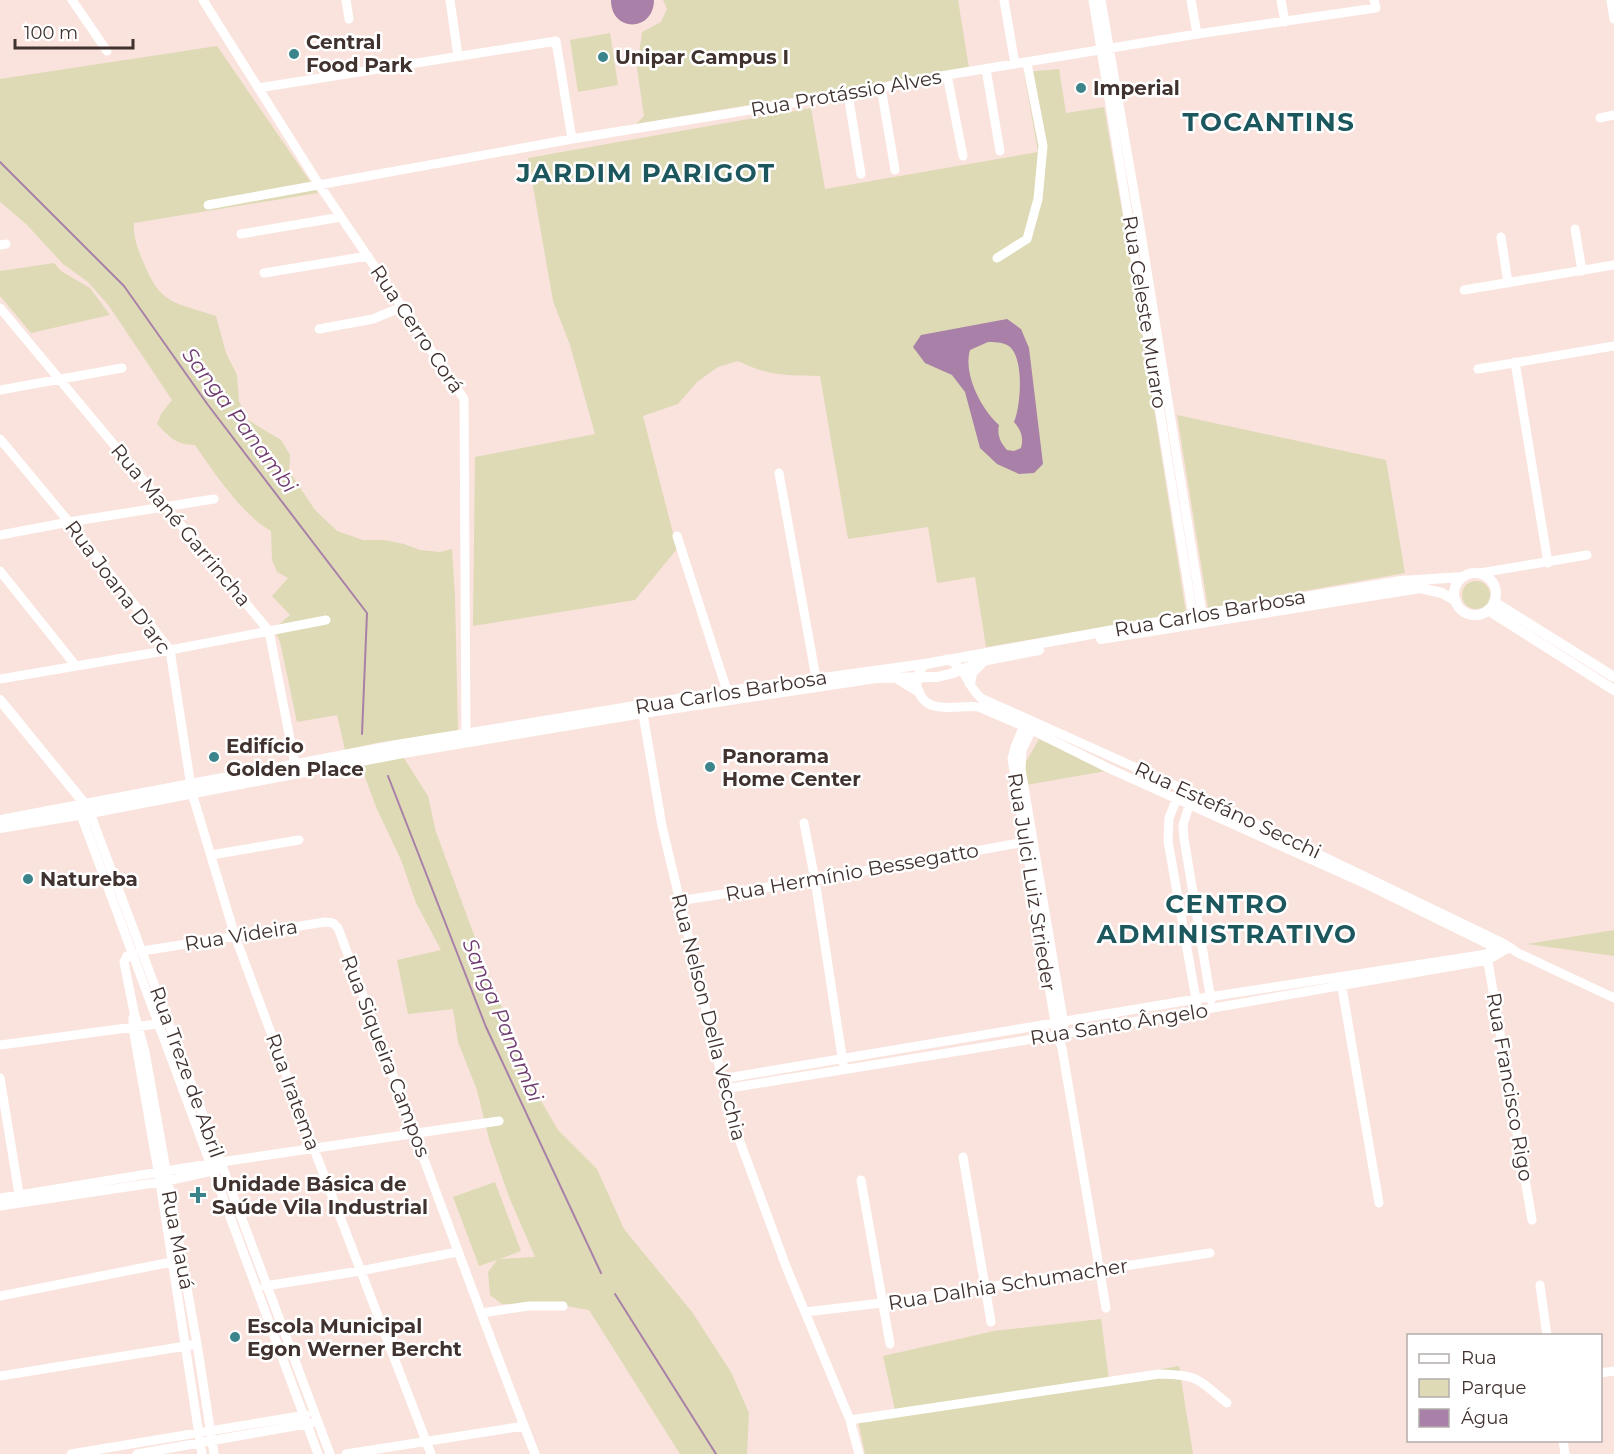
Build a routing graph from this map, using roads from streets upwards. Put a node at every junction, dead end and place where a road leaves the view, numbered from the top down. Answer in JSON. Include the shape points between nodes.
{"nodes":[{"id":1,"x":72,"y":0,"type":"edge"},
{"id":2,"x":203,"y":0,"type":"edge"},
{"id":3,"x":346,"y":0,"type":"edge"},
{"id":4,"x":450,"y":0,"type":"edge"},
{"id":5,"x":1005,"y":0,"type":"edge"},
{"id":6,"x":1093,"y":0,"type":"edge"},
{"id":7,"x":1101,"y":0,"type":"edge"},
{"id":8,"x":1191,"y":0,"type":"edge"},
{"id":9,"x":1281,"y":0,"type":"edge"},
{"id":10,"x":1611,"y":0,"type":"edge"},
{"id":11,"x":1375,"y":4,"type":"edge"},
{"id":12,"x":349,"y":19,"type":"dead end"},
{"id":13,"x":1614,"y":19,"type":"edge"},
{"id":14,"x":1285,"y":22,"type":"junction"},
{"id":15,"x":1197,"y":34,"type":"junction"},
{"id":16,"x":107,"y":51,"type":"dead end"},
{"id":17,"x":1105,"y":51,"type":"junction"},
{"id":18,"x":458,"y":56,"type":"junction"},
{"id":19,"x":1027,"y":63,"type":"junction"},
{"id":20,"x":1015,"y":64,"type":"junction"},
{"id":21,"x":986,"y":69,"type":"junction"},
{"id":22,"x":947,"y":75,"type":"junction"},
{"id":23,"x":881,"y":87,"type":"junction"},
{"id":24,"x":258,"y":88,"type":"junction"},
{"id":25,"x":848,"y":94,"type":"junction"},
{"id":26,"x":1614,"y":116,"type":"edge"},
{"id":27,"x":1600,"y":117,"type":"dead end"},
{"id":28,"x":572,"y":138,"type":"junction"},
{"id":29,"x":1000,"y":151,"type":"dead end"},
{"id":30,"x":963,"y":156,"type":"dead end"},
{"id":31,"x":895,"y":170,"type":"dead end"},
{"id":32,"x":861,"y":174,"type":"dead end"},
{"id":33,"x":318,"y":183,"type":"junction"},
{"id":34,"x":208,"y":205,"type":"dead end"},
{"id":35,"x":341,"y":217,"type":"junction"},
{"id":36,"x":1575,"y":229,"type":"dead end"},
{"id":37,"x":241,"y":234,"type":"dead end"},
{"id":38,"x":1501,"y":237,"type":"dead end"},
{"id":39,"x":368,"y":256,"type":"junction"},
{"id":40,"x":997,"y":258,"type":"dead end"},
{"id":41,"x":1614,"y":265,"type":"edge"},
{"id":42,"x":1582,"y":271,"type":"junction"},
{"id":43,"x":264,"y":273,"type":"dead end"},
{"id":44,"x":1508,"y":283,"type":"junction"},
{"id":45,"x":1464,"y":290,"type":"dead end"},
{"id":46,"x":402,"y":307,"type":"junction"},
{"id":47,"x":0,"y":308,"type":"edge"},
{"id":48,"x":319,"y":329,"type":"dead end"},
{"id":49,"x":1614,"y":346,"type":"edge"},
{"id":50,"x":1515,"y":362,"type":"junction"},
{"id":51,"x":122,"y":368,"type":"dead end"},
{"id":52,"x":1478,"y":369,"type":"dead end"},
{"id":53,"x":60,"y":380,"type":"junction"},
{"id":54,"x":0,"y":390,"type":"edge"},
{"id":55,"x":0,"y":439,"type":"edge"},
{"id":56,"x":779,"y":473,"type":"dead end"},
{"id":57,"x":214,"y":499,"type":"dead end"},
{"id":58,"x":166,"y":506,"type":"junction"},
{"id":59,"x":69,"y":522,"type":"junction"},
{"id":60,"x":0,"y":535,"type":"edge"},
{"id":61,"x":677,"y":536,"type":"dead end"},
{"id":62,"x":1587,"y":555,"type":"dead end"},
{"id":63,"x":1548,"y":563,"type":"junction"},
{"id":64,"x":1509,"y":569,"type":"junction"},
{"id":65,"x":0,"y":571,"type":"edge"},
{"id":66,"x":1480,"y":573,"type":"junction"},
{"id":67,"x":1463,"y":577,"type":"junction"},
{"id":68,"x":1491,"y":580,"type":"junction"},
{"id":69,"x":1456,"y":601,"type":"junction"},
{"id":70,"x":1491,"y":606,"type":"junction"},
{"id":71,"x":1198,"y":619,"type":"junction"},
{"id":72,"x":326,"y":620,"type":"dead end"},
{"id":73,"x":269,"y":631,"type":"junction"},
{"id":74,"x":1072,"y":641,"type":"junction"},
{"id":75,"x":170,"y":650,"type":"junction"},
{"id":76,"x":947,"y":659,"type":"junction"},
{"id":77,"x":987,"y":660,"type":"junction"},
{"id":78,"x":1590,"y":662,"type":"junction"},
{"id":79,"x":925,"y":664,"type":"junction"},
{"id":80,"x":76,"y":666,"type":"junction"},
{"id":81,"x":962,"y":669,"type":"junction"},
{"id":82,"x":1582,"y":671,"type":"junction"},
{"id":83,"x":1614,"y":677,"type":"edge"},
{"id":84,"x":816,"y":678,"type":"junction"},
{"id":85,"x":895,"y":678,"type":"junction"},
{"id":86,"x":916,"y":678,"type":"junction"},
{"id":87,"x":0,"y":679,"type":"edge"},
{"id":88,"x":970,"y":684,"type":"junction"},
{"id":89,"x":1614,"y":690,"type":"edge"},
{"id":90,"x":727,"y":691,"type":"junction"},
{"id":91,"x":919,"y":692,"type":"junction"},
{"id":92,"x":0,"y":700,"type":"edge"},
{"id":93,"x":642,"y":709,"type":"junction"},
{"id":94,"x":1029,"y":724,"type":"junction"},
{"id":95,"x":465,"y":739,"type":"junction"},
{"id":96,"x":296,"y":769,"type":"junction"},
{"id":97,"x":191,"y":788,"type":"junction"},
{"id":98,"x":1181,"y":788,"type":"junction"},
{"id":99,"x":1192,"y":794,"type":"junction"},
{"id":100,"x":1177,"y":798,"type":"junction"},
{"id":101,"x":1189,"y":804,"type":"junction"},
{"id":102,"x":83,"y":806,"type":"junction"},
{"id":103,"x":0,"y":820,"type":"edge"},
{"id":104,"x":804,"y":823,"type":"dead end"},
{"id":105,"x":0,"y":828,"type":"edge"},
{"id":106,"x":299,"y":840,"type":"dead end"},
{"id":107,"x":1025,"y":842,"type":"junction"},
{"id":108,"x":211,"y":855,"type":"junction"},
{"id":109,"x":1340,"y":868,"type":"junction"},
{"id":110,"x":815,"y":880,"type":"junction"},
{"id":111,"x":678,"y":901,"type":"junction"},
{"id":112,"x":338,"y":928,"type":"joint"},
{"id":113,"x":235,"y":936,"type":"junction"},
{"id":114,"x":1506,"y":948,"type":"junction"},
{"id":115,"x":138,"y":952,"type":"junction"},
{"id":116,"x":1488,"y":957,"type":"junction"},
{"id":117,"x":1341,"y":981,"type":"junction"},
{"id":118,"x":1211,"y":997,"type":"junction"},
{"id":119,"x":1614,"y":998,"type":"edge"},
{"id":120,"x":1196,"y":999,"type":"junction"},
{"id":121,"x":1213,"y":1009,"type":"junction"},
{"id":122,"x":1198,"y":1011,"type":"junction"},
{"id":123,"x":169,"y":1022,"type":"junction"},
{"id":124,"x":1060,"y":1022,"type":"junction"},
{"id":125,"x":158,"y":1024,"type":"junction"},
{"id":126,"x":136,"y":1028,"type":"junction"},
{"id":127,"x":1061,"y":1034,"type":"junction"},
{"id":128,"x":0,"y":1045,"type":"edge"},
{"id":129,"x":843,"y":1064,"type":"junction"},
{"id":130,"x":0,"y":1078,"type":"edge"},
{"id":131,"x":721,"y":1079,"type":"junction"},
{"id":132,"x":724,"y":1089,"type":"junction"},
{"id":133,"x":499,"y":1121,"type":"dead end"},
{"id":134,"x":416,"y":1135,"type":"junction"},
{"id":135,"x":314,"y":1149,"type":"junction"},
{"id":136,"x":963,"y":1157,"type":"dead end"},
{"id":137,"x":222,"y":1166,"type":"junction"},
{"id":138,"x":211,"y":1168,"type":"junction"},
{"id":139,"x":162,"y":1177,"type":"junction"},
{"id":140,"x":861,"y":1180,"type":"dead end"},
{"id":141,"x":0,"y":1198,"type":"edge"},
{"id":142,"x":20,"y":1199,"type":"junction"},
{"id":143,"x":1378,"y":1203,"type":"dead end"},
{"id":144,"x":0,"y":1206,"type":"edge"},
{"id":145,"x":1532,"y":1220,"type":"dead end"},
{"id":146,"x":458,"y":1252,"type":"junction"},
{"id":147,"x":1210,"y":1253,"type":"dead end"},
{"id":148,"x":177,"y":1261,"type":"junction"},
{"id":149,"x":1101,"y":1271,"type":"junction"},
{"id":150,"x":360,"y":1272,"type":"junction"},
{"id":151,"x":268,"y":1285,"type":"junction"},
{"id":152,"x":1540,"y":1285,"type":"dead end"},
{"id":153,"x":256,"y":1288,"type":"junction"},
{"id":154,"x":985,"y":1288,"type":"junction"},
{"id":155,"x":0,"y":1296,"type":"edge"},
{"id":156,"x":882,"y":1304,"type":"junction"},
{"id":157,"x":563,"y":1306,"type":"dead end"},
{"id":158,"x":1106,"y":1308,"type":"dead end"},
{"id":159,"x":805,"y":1312,"type":"junction"},
{"id":160,"x":481,"y":1313,"type":"junction"},
{"id":161,"x":991,"y":1322,"type":"dead end"},
{"id":162,"x":1547,"y":1334,"type":"edge"},
{"id":163,"x":197,"y":1344,"type":"junction"},
{"id":164,"x":890,"y":1344,"type":"dead end"},
{"id":165,"x":186,"y":1346,"type":"junction"},
{"id":166,"x":0,"y":1377,"type":"edge"},
{"id":167,"x":1227,"y":1403,"type":"dead end"},
{"id":168,"x":316,"y":1417,"type":"junction"},
{"id":169,"x":304,"y":1420,"type":"junction"},
{"id":170,"x":850,"y":1420,"type":"junction"},
{"id":171,"x":524,"y":1426,"type":"junction"},
{"id":172,"x":211,"y":1437,"type":"junction"},
{"id":173,"x":200,"y":1439,"type":"junction"},
{"id":174,"x":427,"y":1442,"type":"junction"},
{"id":175,"x":71,"y":1454,"type":"edge"},
{"id":176,"x":137,"y":1454,"type":"edge"},
{"id":177,"x":202,"y":1454,"type":"edge"},
{"id":178,"x":214,"y":1454,"type":"edge"},
{"id":179,"x":318,"y":1454,"type":"edge"},
{"id":180,"x":330,"y":1454,"type":"edge"},
{"id":181,"x":346,"y":1454,"type":"edge"},
{"id":182,"x":431,"y":1454,"type":"edge"},
{"id":183,"x":535,"y":1454,"type":"edge"},
{"id":184,"x":858,"y":1454,"type":"edge"}],
"edges":[{"from":1,"to":16,"type":"street"},
{"from":2,"to":24,"type":"street","name":"Rua Cerro Corá"},
{"from":3,"to":12,"type":"street"},
{"from":4,"to":18,"type":"street"},
{"from":5,"to":20,"type":"street"},
{"from":6,"to":17,"type":"street","name":"Rua Celeste Muraro"},
{"from":7,"to":17,"type":"street","name":"Rua Celeste Muraro"},
{"from":8,"to":15,"type":"street"},
{"from":9,"to":14,"type":"street"},
{"from":10,"to":13,"type":"street"},
{"from":11,"to":14,"type":"street","name":"Rua Protássio Alves"},
{"from":14,"to":15,"type":"street","name":"Rua Protássio Alves"},
{"from":15,"to":17,"type":"street","name":"Rua Protássio Alves"},
{"from":17,"to":19,"type":"street","name":"Rua Protássio Alves"},
{"from":17,"to":71,"type":"street","name":"Rua Celeste Muraro","via":[[1139,221]]},
{"from":18,"to":24,"type":"street"},
{"from":18,"to":28,"type":"street","via":[[556,41]]},
{"from":19,"to":20,"type":"street","name":"Rua Protássio Alves"},
{"from":19,"to":40,"type":"street","via":[[1043,146],[1038,199],[1027,239]]},
{"from":20,"to":21,"type":"street","name":"Rua Protássio Alves"},
{"from":21,"to":22,"type":"street","name":"Rua Protássio Alves"},
{"from":21,"to":29,"type":"street"},
{"from":22,"to":23,"type":"street","name":"Rua Protássio Alves"},
{"from":22,"to":30,"type":"street"},
{"from":23,"to":25,"type":"street","name":"Rua Protássio Alves"},
{"from":23,"to":31,"type":"street"},
{"from":24,"to":33,"type":"street","name":"Rua Cerro Corá"},
{"from":25,"to":28,"type":"street","name":"Rua Protássio Alves"},
{"from":25,"to":32,"type":"street"},
{"from":26,"to":27,"type":"street"},
{"from":28,"to":33,"type":"street","name":"Rua Protássio Alves"},
{"from":33,"to":34,"type":"street","name":"Rua Protássio Alves"},
{"from":33,"to":35,"type":"street","name":"Rua Cerro Corá"},
{"from":35,"to":37,"type":"street"},
{"from":35,"to":39,"type":"street","name":"Rua Cerro Corá"},
{"from":36,"to":42,"type":"street"},
{"from":38,"to":44,"type":"street"},
{"from":39,"to":43,"type":"street"},
{"from":39,"to":46,"type":"street","name":"Rua Cerro Corá"},
{"from":41,"to":42,"type":"street"},
{"from":42,"to":44,"type":"street"},
{"from":44,"to":45,"type":"street"},
{"from":46,"to":48,"type":"street","via":[[373,319]]},
{"from":46,"to":95,"type":"street","name":"Rua Cerro Corá","via":[[464,399]]},
{"from":47,"to":53,"type":"street","name":"Rua Mané Garrincha"},
{"from":49,"to":50,"type":"street"},
{"from":50,"to":52,"type":"street"},
{"from":50,"to":63,"type":"street"},
{"from":51,"to":53,"type":"street"},
{"from":53,"to":54,"type":"street"},
{"from":53,"to":58,"type":"street","name":"Rua Mané Garrincha"},
{"from":55,"to":59,"type":"street","name":"Rua Joana D'arc"},
{"from":56,"to":84,"type":"street"},
{"from":57,"to":58,"type":"street"},
{"from":58,"to":59,"type":"street"},
{"from":58,"to":73,"type":"street","name":"Rua Mané Garrincha"},
{"from":59,"to":60,"type":"street"},
{"from":59,"to":75,"type":"street","name":"Rua Joana D'arc"},
{"from":61,"to":90,"type":"street"},
{"from":62,"to":63,"type":"street","name":"Rua Carlos Barbosa"},
{"from":63,"to":64,"type":"street","name":"Rua Carlos Barbosa"},
{"from":64,"to":66,"type":"street","name":"Rua Carlos Barbosa"},
{"from":64,"to":68,"type":"street","name":"Rua Carlos Barbosa"},
{"from":65,"to":80,"type":"street"},
{"from":66,"to":67,"type":"street","name":"Rua Carlos Barbosa"},
{"from":66,"to":68,"type":"street"},
{"from":67,"to":69,"type":"street","via":[[1455,588]]},
{"from":67,"to":71,"type":"street","name":"Rua Carlos Barbosa","via":[[1401,581]]},
{"from":68,"to":70,"type":"street","via":[[1496,595]]},
{"from":69,"to":70,"type":"street","name":"Rua Carlos Barbosa","via":[[1459,607],[1476,615]]},
{"from":69,"to":71,"type":"street","name":"Rua Carlos Barbosa","via":[[1420,588]]},
{"from":70,"to":78,"type":"street","name":"Rua Carlos Barbosa"},
{"from":70,"to":82,"type":"street","name":"Rua Carlos Barbosa"},
{"from":71,"to":74,"type":"street","name":"Rua Carlos Barbosa"},
{"from":72,"to":73,"type":"street"},
{"from":73,"to":75,"type":"street"},
{"from":73,"to":96,"type":"street","name":"Rua Mané Garrincha"},
{"from":74,"to":76,"type":"street","name":"Rua Carlos Barbosa"},
{"from":74,"to":77,"type":"street","name":"Rua Carlos Barbosa"},
{"from":75,"to":80,"type":"street"},
{"from":75,"to":97,"type":"street","name":"Rua Joana D'arc"},
{"from":76,"to":79,"type":"street","name":"Rua Carlos Barbosa"},
{"from":76,"to":81,"type":"street","name":"Rua Estefáno Secchi"},
{"from":77,"to":81,"type":"street","name":"Rua Carlos Barbosa"},
{"from":77,"to":88,"type":"street","via":[[972,673]]},
{"from":78,"to":82,"type":"street"},
{"from":78,"to":83,"type":"street","name":"Rua Carlos Barbosa"},
{"from":79,"to":84,"type":"street","name":"Rua Carlos Barbosa"},
{"from":79,"to":86,"type":"street"},
{"from":80,"to":87,"type":"street"},
{"from":81,"to":86,"type":"street","name":"Rua Carlos Barbosa","via":[[938,677]]},
{"from":81,"to":88,"type":"street","name":"Rua Estefáno Secchi"},
{"from":82,"to":89,"type":"street","name":"Rua Carlos Barbosa"},
{"from":84,"to":90,"type":"street","name":"Rua Carlos Barbosa"},
{"from":85,"to":86,"type":"street","name":"Rua Carlos Barbosa"},
{"from":85,"to":91,"type":"street"},
{"from":85,"to":93,"type":"street","name":"Rua Carlos Barbosa"},
{"from":86,"to":91,"type":"street"},
{"from":88,"to":94,"type":"street","name":"Rua Estefáno Secchi","via":[[981,698]]},
{"from":90,"to":93,"type":"street","name":"Rua Carlos Barbosa"},
{"from":91,"to":94,"type":"street","via":[[934,706],[979,707]]},
{"from":92,"to":102,"type":"street","name":"Rua Treze de Abril"},
{"from":93,"to":95,"type":"street","name":"Rua Carlos Barbosa"},
{"from":93,"to":111,"type":"street","name":"Rua Nelson Della Vecchia"},
{"from":94,"to":98,"type":"street","name":"Rua Estefáno Secchi"},
{"from":94,"to":100,"type":"street","via":[[1108,768]]},
{"from":94,"to":107,"type":"street","name":"Rua Julci Luiz Strieder","via":[[1012,759]]},
{"from":94,"to":124,"type":"street","name":"Rua Julci Luiz Strieder","via":[[1021,769]]},
{"from":95,"to":96,"type":"street","name":"Rua Carlos Barbosa"},
{"from":96,"to":97,"type":"street","name":"Rua Carlos Barbosa"},
{"from":97,"to":102,"type":"street","name":"Rua Carlos Barbosa"},
{"from":97,"to":108,"type":"street","name":"Rua Iratema"},
{"from":98,"to":99,"type":"street","name":"Rua Estefáno Secchi"},
{"from":98,"to":100,"type":"street"},
{"from":99,"to":101,"type":"street"},
{"from":99,"to":109,"type":"street","name":"Rua Estefáno Secchi"},
{"from":100,"to":101,"type":"street"},
{"from":100,"to":120,"type":"street","via":[[1169,818],[1168,841]]},
{"from":101,"to":109,"type":"street"},
{"from":101,"to":118,"type":"street","via":[[1184,839]]},
{"from":102,"to":103,"type":"street","name":"Rua Carlos Barbosa"},
{"from":102,"to":105,"type":"street","name":"Rua Carlos Barbosa"},
{"from":102,"to":115,"type":"street","name":"Rua Treze de Abril"},
{"from":104,"to":110,"type":"street"},
{"from":106,"to":108,"type":"street"},
{"from":107,"to":110,"type":"street","name":"Rua Hermínio Bessegatto"},
{"from":107,"to":124,"type":"street","name":"Rua Julci Luiz Strieder"},
{"from":108,"to":113,"type":"street","name":"Rua Iratema"},
{"from":109,"to":114,"type":"street"},
{"from":110,"to":111,"type":"street","name":"Rua Hermínio Bessegatto"},
{"from":110,"to":129,"type":"street"},
{"from":111,"to":131,"type":"street","name":"Rua Nelson Della Vecchia"},
{"from":112,"to":113,"type":"street","name":"Rua Videira","via":[[325,922]]},
{"from":112,"to":134,"type":"street","name":"Rua Siqueira Campos"},
{"from":113,"to":115,"type":"street","name":"Rua Videira"},
{"from":113,"to":135,"type":"street","name":"Rua Iratema"},
{"from":114,"to":116,"type":"street","name":"Rua Santo Ângelo"},
{"from":114,"to":119,"type":"street"},
{"from":115,"to":123,"type":"street","name":"Rua Treze de Abril"},
{"from":115,"to":125,"type":"street","name":"Rua Treze de Abril"},
{"from":115,"to":126,"type":"street","name":"Rua Mauá","via":[[127,956],[124,962]]},
{"from":116,"to":117,"type":"street","name":"Rua Santo Ângelo"},
{"from":116,"to":145,"type":"street","name":"Rua Francisco Rigo"},
{"from":117,"to":118,"type":"street","name":"Rua Santo Ângelo"},
{"from":117,"to":121,"type":"street","name":"Rua Santo Ângelo"},
{"from":117,"to":143,"type":"street"},
{"from":118,"to":120,"type":"street","name":"Rua Santo Ângelo"},
{"from":118,"to":121,"type":"street"},
{"from":120,"to":122,"type":"street"},
{"from":120,"to":124,"type":"street","name":"Rua Santo Ângelo"},
{"from":121,"to":122,"type":"street","name":"Rua Santo Ângelo"},
{"from":122,"to":127,"type":"street","name":"Rua Santo Ângelo"},
{"from":123,"to":125,"type":"street"},
{"from":123,"to":137,"type":"street","name":"Rua Treze de Abril"},
{"from":124,"to":127,"type":"street","name":"Rua Julci Luiz Strieder"},
{"from":124,"to":129,"type":"street","name":"Rua Santo Ângelo"},
{"from":125,"to":126,"type":"street"},
{"from":125,"to":138,"type":"street","name":"Rua Treze de Abril"},
{"from":126,"to":128,"type":"street"},
{"from":126,"to":139,"type":"street","name":"Rua Mauá"},
{"from":127,"to":129,"type":"street","name":"Rua Santo Ângelo"},
{"from":127,"to":149,"type":"street","name":"Rua Julci Luiz Strieder"},
{"from":129,"to":131,"type":"street","name":"Rua Santo Ângelo"},
{"from":129,"to":132,"type":"street","name":"Rua Santo Ângelo"},
{"from":130,"to":142,"type":"street"},
{"from":131,"to":132,"type":"street","name":"Rua Nelson Della Vecchia"},
{"from":132,"to":159,"type":"street","name":"Rua Nelson Della Vecchia","via":[[732,1120]]},
{"from":133,"to":134,"type":"street"},
{"from":134,"to":135,"type":"street"},
{"from":134,"to":146,"type":"street","name":"Rua Siqueira Campos"},
{"from":135,"to":137,"type":"street"},
{"from":135,"to":150,"type":"street","name":"Rua Iratema"},
{"from":136,"to":154,"type":"street"},
{"from":137,"to":138,"type":"street"},
{"from":137,"to":151,"type":"street","name":"Rua Treze de Abril"},
{"from":138,"to":139,"type":"street"},
{"from":138,"to":153,"type":"street","name":"Rua Treze de Abril"},
{"from":139,"to":142,"type":"street"},
{"from":139,"to":148,"type":"street","name":"Rua Mauá"},
{"from":140,"to":156,"type":"street"},
{"from":141,"to":142,"type":"street"},
{"from":142,"to":144,"type":"street"},
{"from":146,"to":150,"type":"street"},
{"from":146,"to":160,"type":"street","name":"Rua Siqueira Campos"},
{"from":147,"to":149,"type":"street","name":"Rua Dalhia Schumacher"},
{"from":148,"to":155,"type":"street"},
{"from":148,"to":163,"type":"street","name":"Rua Mauá"},
{"from":148,"to":165,"type":"street"},
{"from":149,"to":154,"type":"street","name":"Rua Dalhia Schumacher"},
{"from":149,"to":158,"type":"street","name":"Rua Julci Luiz Strieder"},
{"from":150,"to":151,"type":"street"},
{"from":150,"to":174,"type":"street","name":"Rua Iratema"},
{"from":151,"to":153,"type":"street"},
{"from":151,"to":168,"type":"street","name":"Rua Treze de Abril"},
{"from":152,"to":162,"type":"street"},
{"from":153,"to":169,"type":"street","name":"Rua Treze de Abril"},
{"from":154,"to":156,"type":"street","name":"Rua Dalhia Schumacher"},
{"from":154,"to":161,"type":"street"},
{"from":156,"to":159,"type":"street","name":"Rua Dalhia Schumacher"},
{"from":156,"to":164,"type":"street"},
{"from":157,"to":160,"type":"street"},
{"from":159,"to":170,"type":"street","name":"Rua Nelson Della Vecchia"},
{"from":160,"to":171,"type":"street","name":"Rua Siqueira Campos"},
{"from":163,"to":165,"type":"street"},
{"from":163,"to":172,"type":"street","name":"Rua Mauá"},
{"from":165,"to":166,"type":"street"},
{"from":165,"to":173,"type":"street"},
{"from":167,"to":170,"type":"street","via":[[1200,1380],[1181,1374],[1159,1374]]},
{"from":168,"to":169,"type":"street"},
{"from":168,"to":180,"type":"street","name":"Rua Treze de Abril"},
{"from":169,"to":172,"type":"street"},
{"from":169,"to":179,"type":"street","name":"Rua Treze de Abril"},
{"from":170,"to":184,"type":"street","name":"Rua Nelson Della Vecchia"},
{"from":171,"to":174,"type":"street"},
{"from":171,"to":183,"type":"street","name":"Rua Siqueira Campos"},
{"from":172,"to":173,"type":"street"},
{"from":172,"to":178,"type":"street","name":"Rua Mauá"},
{"from":173,"to":175,"type":"street"},
{"from":173,"to":176,"type":"street"},
{"from":173,"to":177,"type":"street"},
{"from":174,"to":181,"type":"street"},
{"from":174,"to":182,"type":"street","name":"Rua Iratema"}]}
